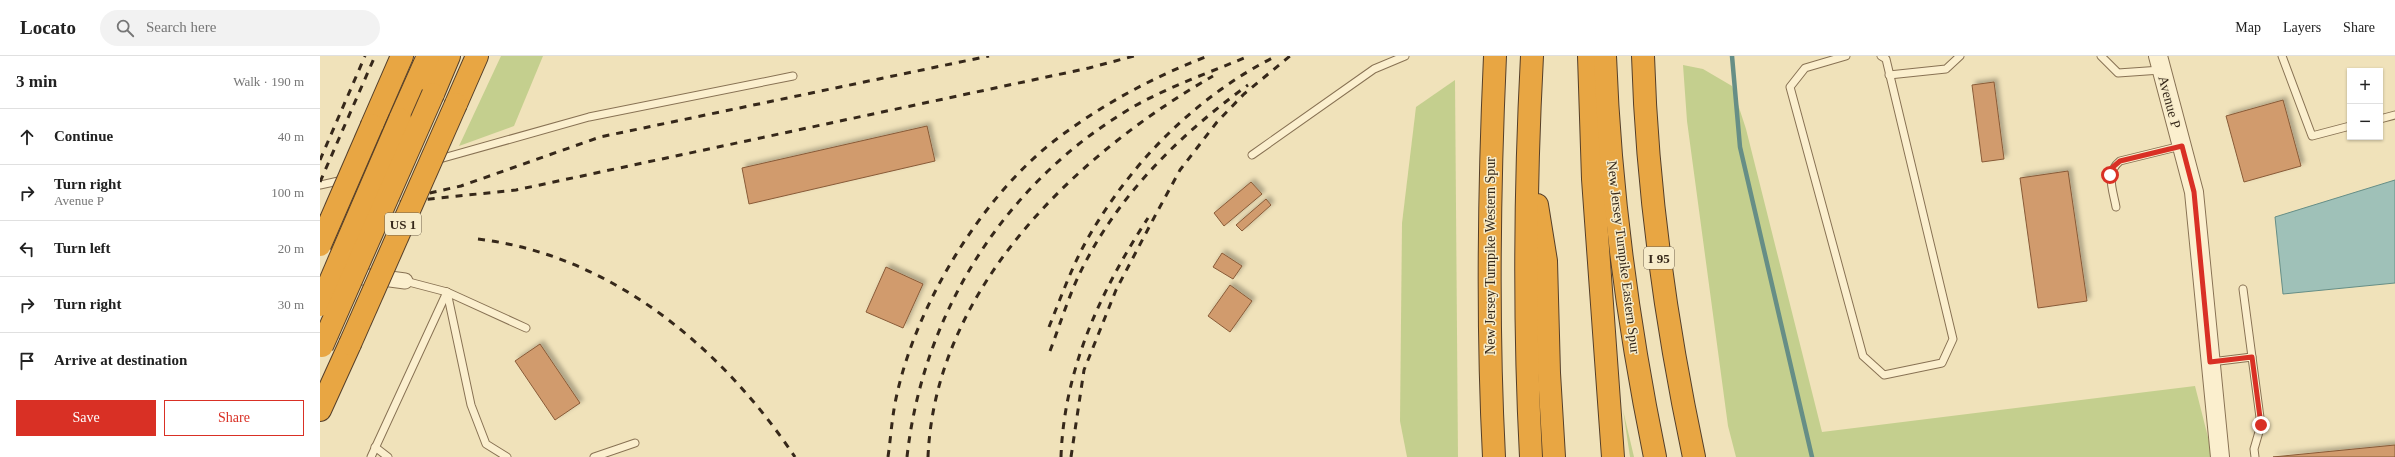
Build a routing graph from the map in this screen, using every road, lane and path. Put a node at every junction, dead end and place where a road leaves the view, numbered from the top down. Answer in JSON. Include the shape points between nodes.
{"nodes":[{"id":1,"x":402,"y":56,"type":"edge"},
{"id":2,"x":428,"y":56,"type":"edge"},
{"id":3,"x":449,"y":56,"type":"edge"},
{"id":4,"x":477,"y":56,"type":"edge"},
{"id":5,"x":1404,"y":56,"type":"edge"},
{"id":6,"x":1495,"y":56,"type":"edge"},
{"id":7,"x":1532,"y":56,"type":"edge"},
{"id":8,"x":1589,"y":56,"type":"edge"},
{"id":9,"x":1605,"y":56,"type":"edge"},
{"id":10,"x":1643,"y":56,"type":"edge"},
{"id":11,"x":1846,"y":56,"type":"edge"},
{"id":12,"x":1881,"y":56,"type":"edge"},
{"id":13,"x":1960,"y":56,"type":"edge"},
{"id":14,"x":2101,"y":56,"type":"edge"},
{"id":15,"x":2282,"y":56,"type":"edge"},
{"id":16,"x":2160,"y":63,"type":"edge"},
{"id":17,"x":793,"y":76,"type":"dead end"},
{"id":18,"x":1889,"y":76,"type":"junction"},
{"id":19,"x":2395,"y":115,"type":"edge"},
{"id":20,"x":2383,"y":118,"type":"edge"},
{"id":21,"x":2347,"y":127,"type":"edge"},
{"id":22,"x":2182,"y":146,"type":"junction"},
{"id":23,"x":1528,"y":148,"type":"junction"},
{"id":24,"x":1252,"y":155,"type":"dead end"},
{"id":25,"x":420,"y":164,"type":"dead end"},
{"id":26,"x":413,"y":165,"type":"dead end"},
{"id":27,"x":366,"y":175,"type":"dead end"},
{"id":28,"x":359,"y":177,"type":"dead end"},
{"id":29,"x":320,"y":185,"type":"edge"},
{"id":30,"x":2116,"y":207,"type":"dead end"},
{"id":31,"x":320,"y":233,"type":"edge"},
{"id":32,"x":320,"y":245,"type":"edge"},
{"id":33,"x":344,"y":277,"type":"junction"},
{"id":34,"x":405,"y":281,"type":"joint"},
{"id":35,"x":320,"y":282,"type":"edge"},
{"id":36,"x":2243,"y":289,"type":"dead end"},
{"id":37,"x":447,"y":292,"type":"junction"},
{"id":38,"x":320,"y":305,"type":"edge"},
{"id":39,"x":526,"y":328,"type":"dead end"},
{"id":40,"x":321,"y":349,"type":"edge"},
{"id":41,"x":2252,"y":357,"type":"junction"},
{"id":42,"x":2210,"y":362,"type":"junction"},
{"id":43,"x":320,"y":410,"type":"edge"},
{"id":44,"x":635,"y":443,"type":"dead end"},
{"id":45,"x":375,"y":447,"type":"junction"},
{"id":46,"x":371,"y":457,"type":"edge"},
{"id":47,"x":388,"y":457,"type":"edge"},
{"id":48,"x":507,"y":457,"type":"edge"},
{"id":49,"x":594,"y":457,"type":"edge"},
{"id":50,"x":1494,"y":457,"type":"edge"},
{"id":51,"x":1531,"y":457,"type":"edge"},
{"id":52,"x":1554,"y":457,"type":"edge"},
{"id":53,"x":1613,"y":457,"type":"edge"},
{"id":54,"x":1655,"y":457,"type":"edge"},
{"id":55,"x":1694,"y":457,"type":"edge"},
{"id":56,"x":2220,"y":457,"type":"edge"},
{"id":57,"x":2255,"y":457,"type":"edge"}],
"edges":[{"from":1,"to":32,"type":"highway","bridge":true},
{"from":2,"to":38,"type":"highway","bridge":true},
{"from":3,"to":40,"type":"highway","bridge":true},
{"from":4,"to":43,"type":"highway","number":"US 1","bridge":true},
{"from":5,"to":24,"type":"lane","via":[[1374,69]]},
{"from":6,"to":50,"type":"highway","name":"New Jersey Turnpike Western Spur","via":[[1488,274]]},
{"from":7,"to":23,"type":"highway"},
{"from":8,"to":53,"type":"highway","name":"New Jersey Turnpike Eastern Spur","via":[[1593,186]]},
{"from":9,"to":54,"type":"highway","name":"New Jersey Turnpike Eastern Spur","number":"I 95","via":[[1620,247]]},
{"from":10,"to":55,"type":"highway","number":"I 95","via":[[1649,158],[1659,255],[1678,378]]},
{"from":11,"to":18,"type":"lane","via":[[1805,68],[1790,87],[1863,356],[1884,375],[1942,363],[1953,340]]},
{"from":12,"to":18,"type":"lane","via":[[1886,59]]},
{"from":13,"to":18,"type":"lane","via":[[1946,69]]},
{"from":14,"to":16,"type":"lane","via":[[2118,72]]},
{"from":15,"to":21,"type":"lane","via":[[2312,136]]},
{"from":16,"to":22,"type":"street","name":"Avenue P"},
{"from":17,"to":25,"type":"lane","via":[[589,117],[459,156]]},
{"from":19,"to":20,"type":"lane"},
{"from":22,"to":30,"type":"lane","via":[[2120,161],[2113,167],[2110,175]]},
{"from":22,"to":42,"type":"street","name":"Avenue P","via":[[2194,192]]},
{"from":23,"to":51,"type":"highway","via":[[1527,335]]},
{"from":23,"to":52,"type":"highway","via":[[1546,261]]},
{"from":26,"to":27,"type":"lane"},
{"from":28,"to":29,"type":"lane"},
{"from":31,"to":33,"type":"street"},
{"from":33,"to":34,"type":"street","via":[[375,277]]},
{"from":33,"to":35,"type":"street"},
{"from":34,"to":37,"type":"lane"},
{"from":36,"to":41,"type":"lane"},
{"from":37,"to":39,"type":"lane"},
{"from":37,"to":45,"type":"lane"},
{"from":37,"to":48,"type":"lane","via":[[472,405],[486,444]]},
{"from":41,"to":42,"type":"lane"},
{"from":41,"to":57,"type":"lane","via":[[2261,425],[2254,449]]},
{"from":42,"to":56,"type":"street","name":"Avenue P"},
{"from":44,"to":49,"type":"lane"},
{"from":45,"to":46,"type":"lane"},
{"from":45,"to":47,"type":"lane"}]}
